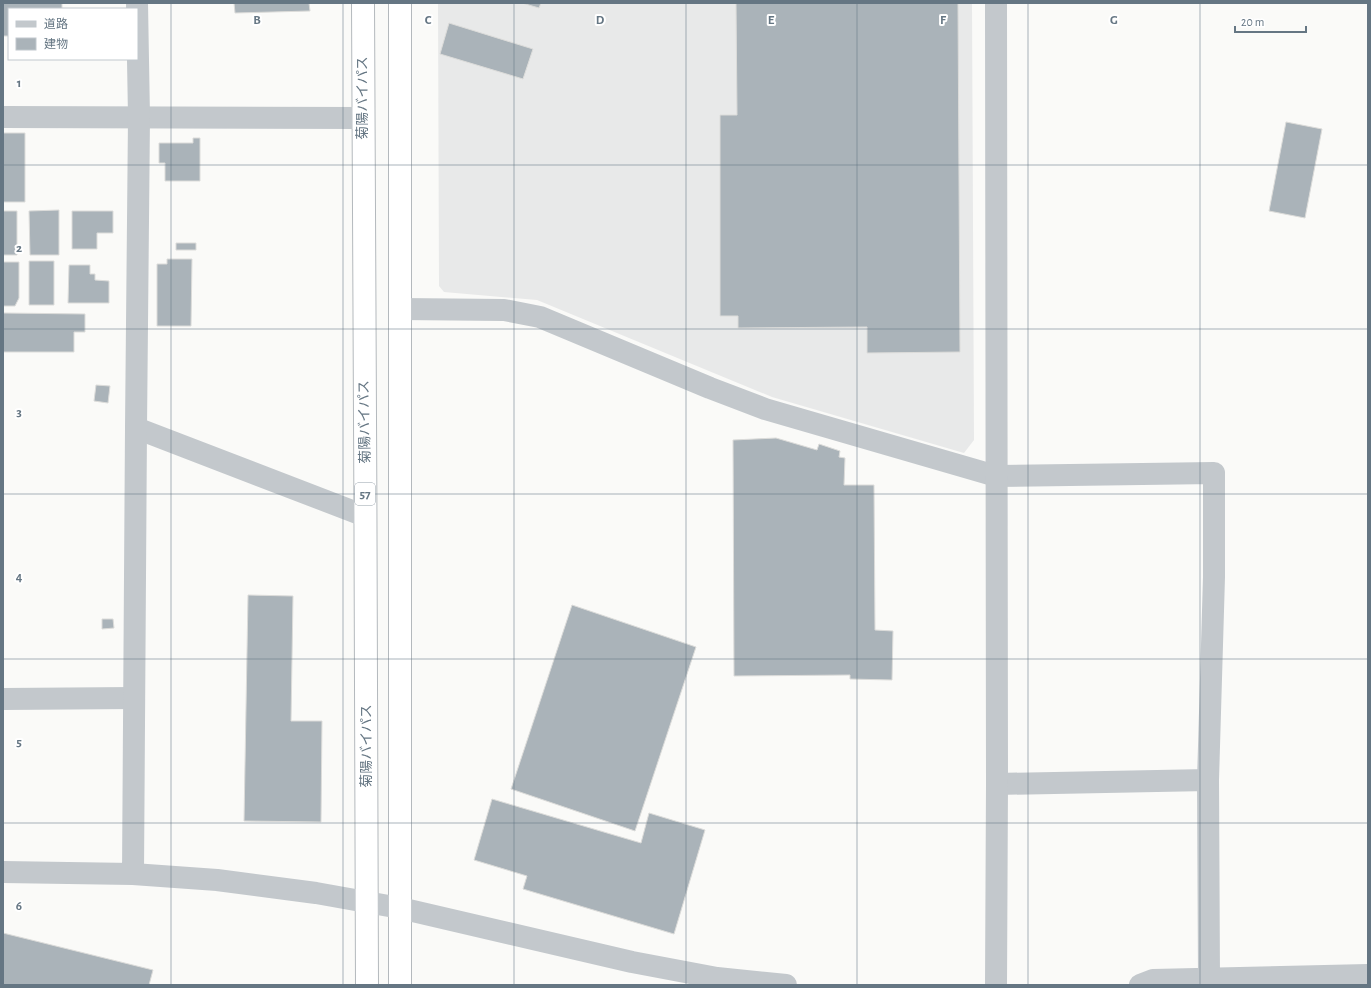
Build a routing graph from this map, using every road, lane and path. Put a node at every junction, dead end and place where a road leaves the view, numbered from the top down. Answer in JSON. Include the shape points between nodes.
{"nodes":[{"id":1,"x":363,"y":3,"type":"edge"},
{"id":2,"x":400,"y":3,"type":"edge"},
{"id":3,"x":996,"y":3,"type":"edge"},
{"id":4,"x":138,"y":60,"type":"edge"},
{"id":5,"x":3,"y":117,"type":"edge"},
{"id":6,"x":139,"y":117,"type":"junction"},
{"id":7,"x":363,"y":118,"type":"junction"},
{"id":8,"x":400,"y":309,"type":"junction"},
{"id":9,"x":136,"y":428,"type":"junction"},
{"id":10,"x":996,"y":476,"type":"junction"},
{"id":11,"x":365,"y":516,"type":"junction"},
{"id":12,"x":3,"y":698,"type":"edge"},
{"id":13,"x":134,"y":698,"type":"junction"},
{"id":14,"x":1208,"y":780,"type":"junction"},
{"id":15,"x":997,"y":784,"type":"junction"},
{"id":16,"x":3,"y":872,"type":"edge"},
{"id":17,"x":133,"y":874,"type":"junction"},
{"id":18,"x":367,"y":901,"type":"junction"},
{"id":19,"x":400,"y":908,"type":"junction"},
{"id":20,"x":1368,"y":975,"type":"edge"},
{"id":21,"x":1209,"y":978,"type":"junction"},
{"id":22,"x":717,"y":981,"type":"edge"},
{"id":23,"x":367,"y":985,"type":"edge"},
{"id":24,"x":400,"y":985,"type":"edge"},
{"id":25,"x":786,"y":985,"type":"edge"},
{"id":26,"x":996,"y":985,"type":"edge"},
{"id":27,"x":1140,"y":985,"type":"edge"}],
"edges":[{"from":1,"to":7,"type":"highway","name":"菊陽バイパス","number":"57"},
{"from":2,"to":8,"type":"highway"},
{"from":3,"to":10,"type":"street"},
{"from":4,"to":6,"type":"street"},
{"from":5,"to":6,"type":"street"},
{"from":6,"to":7,"type":"street"},
{"from":6,"to":9,"type":"street"},
{"from":7,"to":11,"type":"highway","name":"菊陽バイパス","number":"57"},
{"from":8,"to":10,"type":"street","via":[[504,310],[540,317],[765,409]]},
{"from":8,"to":19,"type":"highway"},
{"from":9,"to":11,"type":"street"},
{"from":9,"to":13,"type":"street"},
{"from":10,"to":14,"type":"street","via":[[1214,473],[1214,577]]},
{"from":10,"to":15,"type":"street"},
{"from":11,"to":18,"type":"highway","name":"菊陽バイパス","number":"57"},
{"from":12,"to":13,"type":"street"},
{"from":13,"to":17,"type":"street"},
{"from":14,"to":15,"type":"street"},
{"from":14,"to":21,"type":"street"},
{"from":15,"to":26,"type":"street"},
{"from":16,"to":17,"type":"street"},
{"from":17,"to":18,"type":"street","via":[[217,880]]},
{"from":18,"to":19,"type":"street"},
{"from":18,"to":23,"type":"highway","name":"菊陽バイパス","number":"57"},
{"from":19,"to":22,"type":"street"},
{"from":19,"to":24,"type":"highway"},
{"from":20,"to":21,"type":"street"},
{"from":21,"to":27,"type":"street","via":[[1153,980]]},
{"from":22,"to":25,"type":"street"}]}
